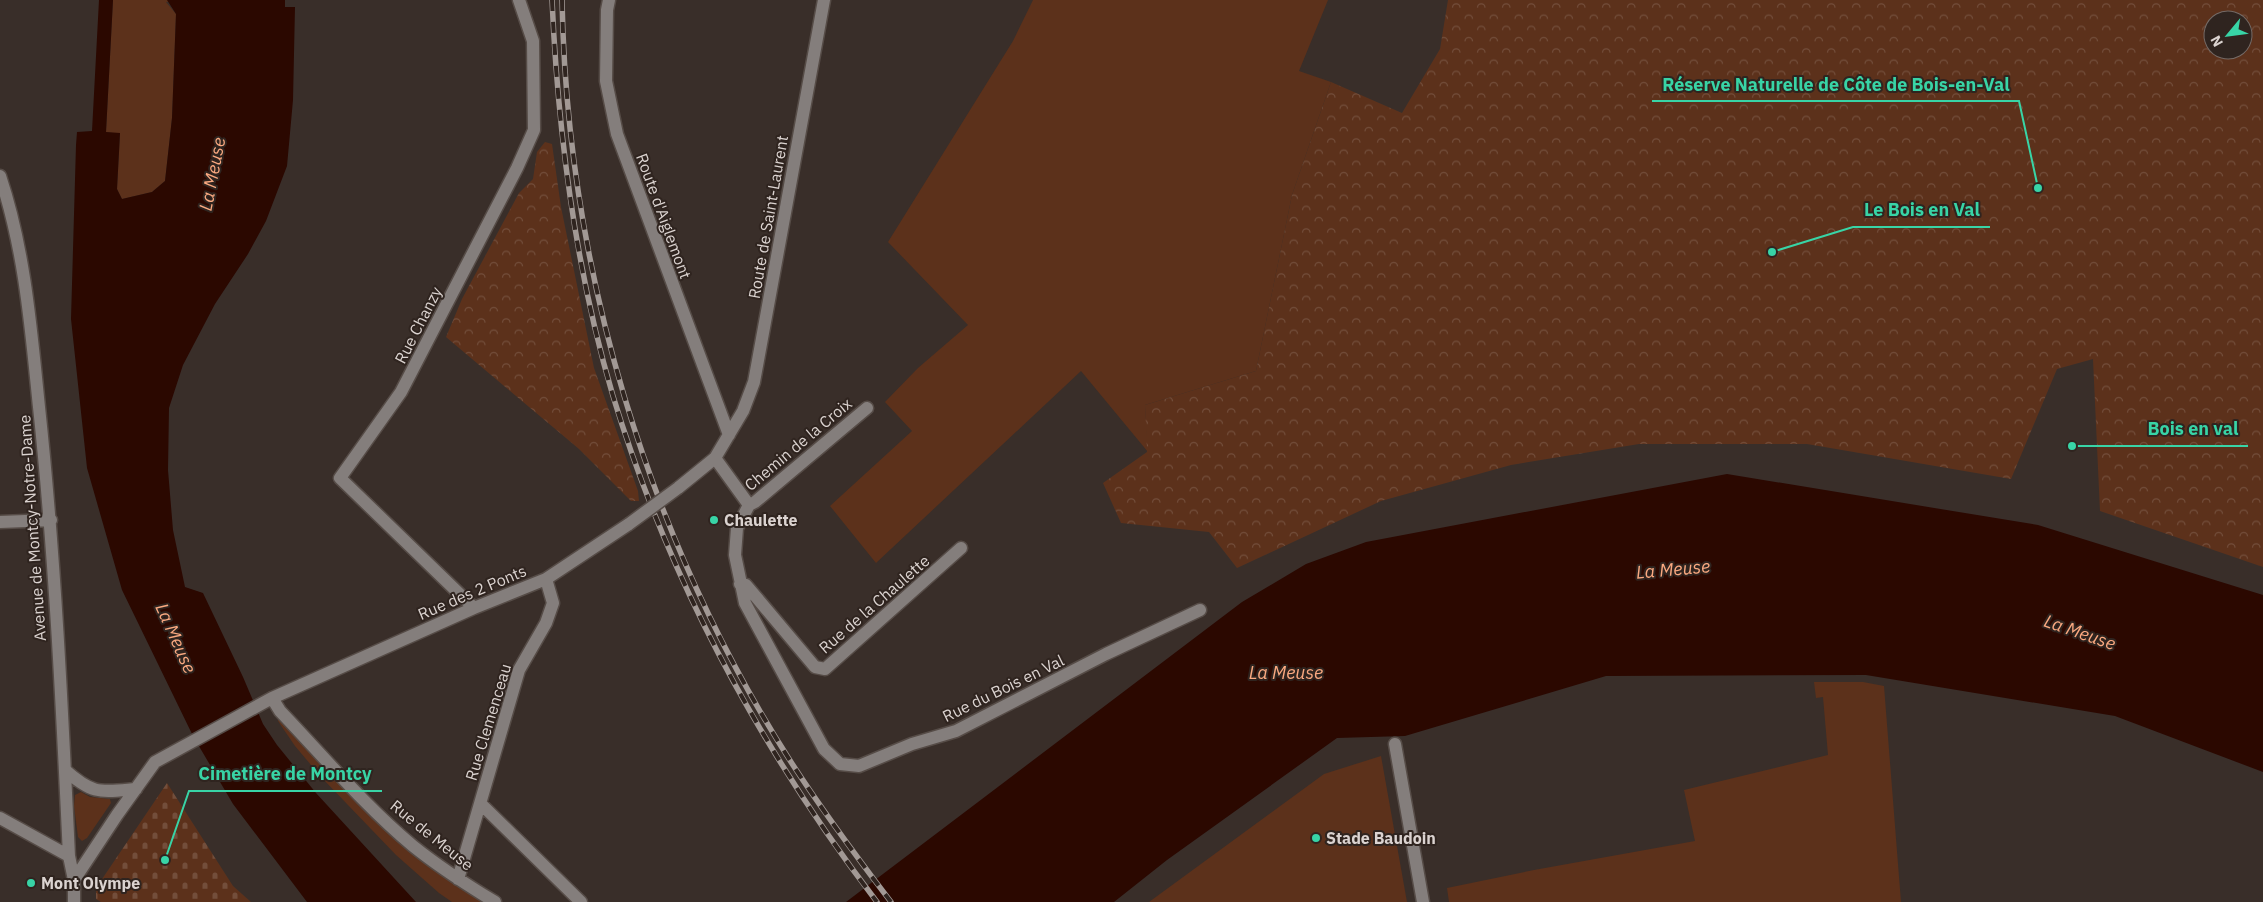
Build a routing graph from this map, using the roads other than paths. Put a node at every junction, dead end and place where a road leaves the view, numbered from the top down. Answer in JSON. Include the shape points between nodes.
{"nodes":[{"id":1,"x":519,"y":0,"type":"edge"},
{"id":2,"x":610,"y":0,"type":"edge"},
{"id":3,"x":824,"y":0,"type":"edge"},
{"id":4,"x":0,"y":176,"type":"edge"},
{"id":5,"x":867,"y":408,"type":"dead end"},
{"id":6,"x":729,"y":435,"type":"junction"},
{"id":7,"x":715,"y":458,"type":"junction"},
{"id":8,"x":749,"y":505,"type":"junction"},
{"id":9,"x":51,"y":520,"type":"junction"},
{"id":10,"x":0,"y":522,"type":"edge"},
{"id":11,"x":961,"y":548,"type":"dead end"},
{"id":12,"x":546,"y":579,"type":"junction"},
{"id":13,"x":740,"y":584,"type":"junction"},
{"id":14,"x":474,"y":608,"type":"junction"},
{"id":15,"x":1200,"y":610,"type":"dead end"},
{"id":16,"x":268,"y":701,"type":"junction"},
{"id":17,"x":1395,"y":744,"type":"dead end"},
{"id":18,"x":65,"y":770,"type":"junction"},
{"id":19,"x":136,"y":789,"type":"junction"},
{"id":20,"x":480,"y":804,"type":"junction"},
{"id":21,"x":0,"y":818,"type":"edge"},
{"id":22,"x":69,"y":856,"type":"junction"},
{"id":23,"x":458,"y":879,"type":"junction"},
{"id":24,"x":74,"y":880,"type":"junction"},
{"id":25,"x":74,"y":902,"type":"edge"},
{"id":26,"x":495,"y":902,"type":"edge"},
{"id":27,"x":581,"y":902,"type":"edge"},
{"id":28,"x":1423,"y":902,"type":"edge"}],
"edges":[{"from":1,"to":14,"type":"street","name":"Rue Chanzy","via":[[533,41],[534,130],[402,392],[340,478]]},
{"from":2,"to":6,"type":"street","name":"Route d'Aiglemont","via":[[607,10],[606,81],[617,134]]},
{"from":3,"to":6,"type":"street","name":"Route de Saint-Laurent","via":[[754,382]]},
{"from":4,"to":9,"type":"street","name":"Avenue de Montcy-Notre-Dame","via":[[22,262]]},
{"from":5,"to":8,"type":"street","name":"Chemin de la Croix"},
{"from":6,"to":7,"type":"street","name":"Route de Saint-Laurent"},
{"from":7,"to":8,"type":"street"},
{"from":7,"to":12,"type":"street","name":"Rue des 2 Ponts","bridge":true,"via":[[629,524]]},
{"from":8,"to":13,"type":"street","via":[[737,528],[735,555]]},
{"from":9,"to":10,"type":"street"},
{"from":9,"to":18,"type":"street","name":"Avenue de Montcy-Notre-Dame"},
{"from":11,"to":13,"type":"street","name":"Rue de la Chaulette","via":[[825,669],[815,667],[746,586]]},
{"from":12,"to":14,"type":"street","name":"Rue des 2 Ponts"},
{"from":12,"to":20,"type":"street","name":"Rue Clemenceau","via":[[553,604],[546,624],[519,670]]},
{"from":13,"to":15,"type":"street","name":"Rue du Bois en Val","via":[[745,603],[824,749],[840,764],[858,766],[912,744],[956,731]]},
{"from":14,"to":16,"type":"street","name":"Rue des 2 Ponts"},
{"from":16,"to":19,"type":"street","name":"Rue des 2 Ponts","via":[[155,762]]},
{"from":16,"to":23,"type":"street","name":"Rue de Meuse","via":[[360,796],[413,845]]},
{"from":17,"to":28,"type":"street"},
{"from":18,"to":19,"type":"street","via":[[83,786],[95,791]]},
{"from":18,"to":22,"type":"street","name":"Avenue de Montcy-Notre-Dame"},
{"from":19,"to":24,"type":"street","name":"Rue des 2 Ponts"},
{"from":20,"to":23,"type":"street","name":"Rue Clemenceau"},
{"from":20,"to":27,"type":"street"},
{"from":21,"to":22,"type":"street"},
{"from":22,"to":24,"type":"street","name":"Avenue de Montcy-Notre-Dame"},
{"from":23,"to":26,"type":"street","name":"Rue de Meuse"},
{"from":24,"to":25,"type":"street","name":"Avenue de Montcy-Notre-Dame"}]}
